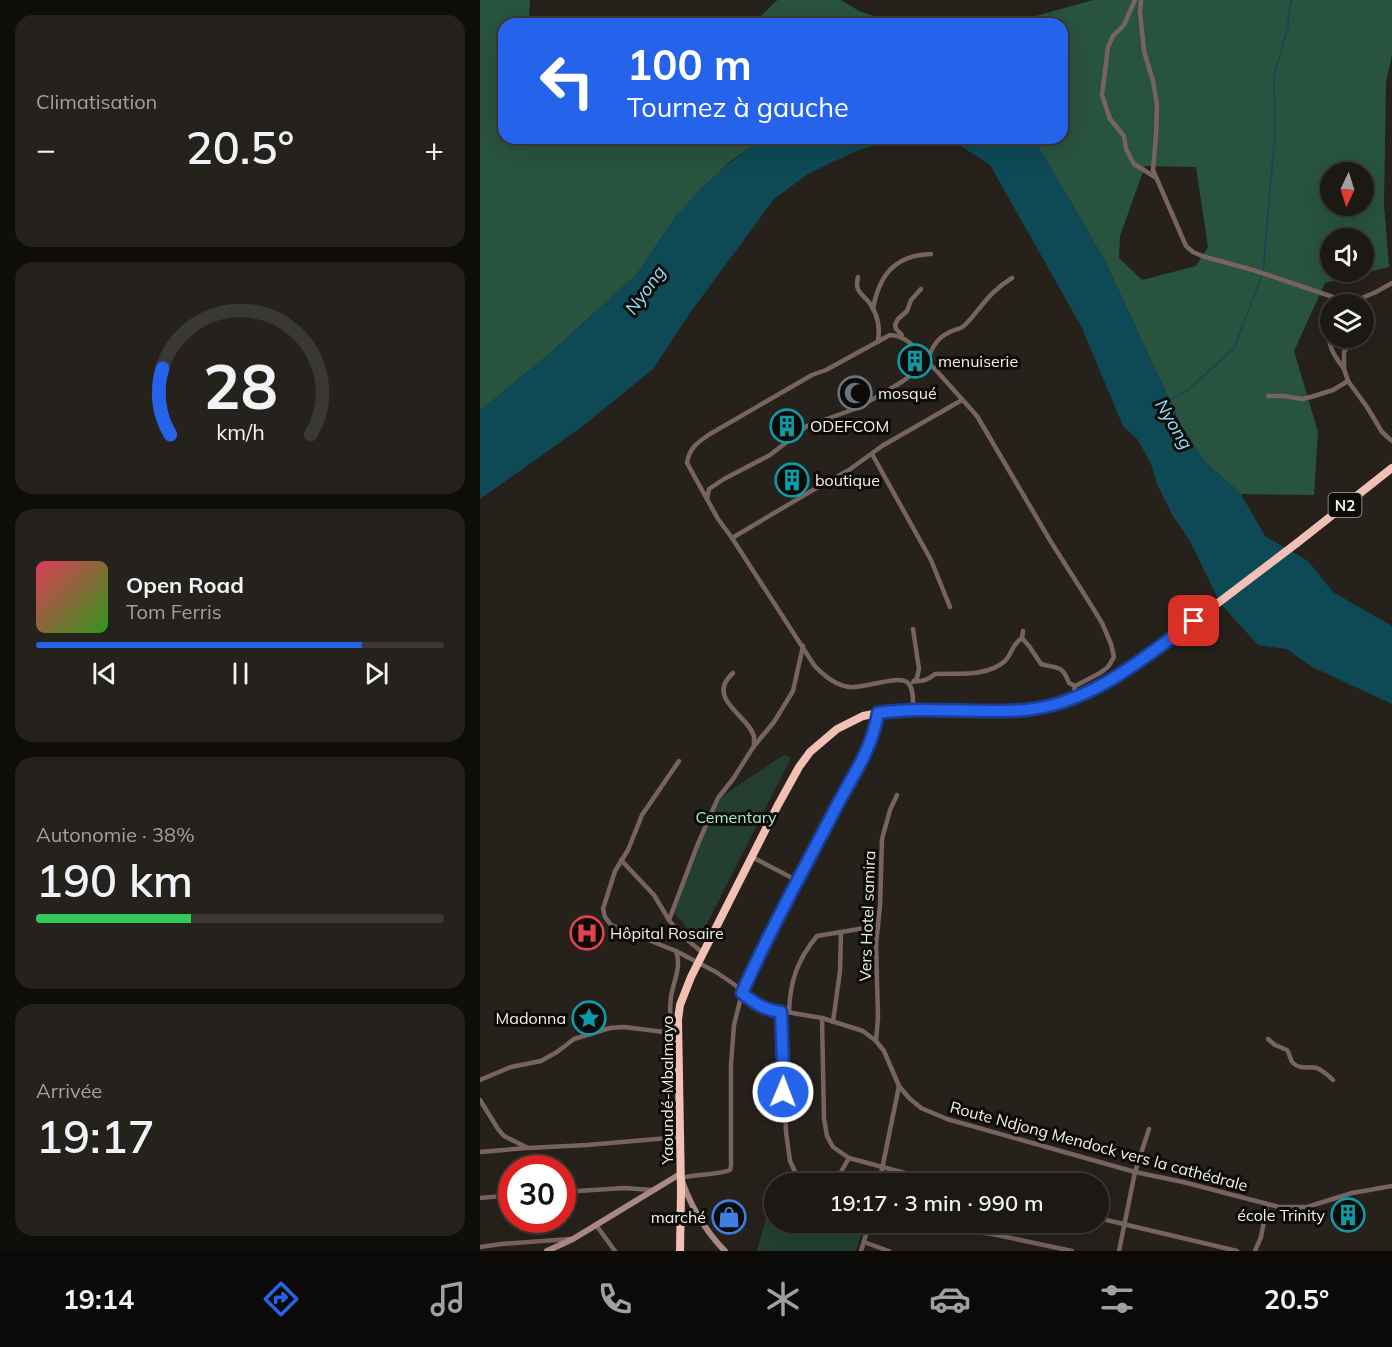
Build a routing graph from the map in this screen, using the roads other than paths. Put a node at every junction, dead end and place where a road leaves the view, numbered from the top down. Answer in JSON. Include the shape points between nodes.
{"nodes":[{"id":1,"x":1135,"y":0,"type":"edge"},
{"id":2,"x":1141,"y":0,"type":"edge"},
{"id":3,"x":1155,"y":177,"type":"junction"},
{"id":4,"x":931,"y":254,"type":"dead end"},
{"id":5,"x":858,"y":277,"type":"dead end"},
{"id":6,"x":1012,"y":278,"type":"dead end"},
{"id":7,"x":1392,"y":283,"type":"edge"},
{"id":8,"x":921,"y":289,"type":"dead end"},
{"id":9,"x":1324,"y":294,"type":"edge"},
{"id":10,"x":1371,"y":294,"type":"edge"},
{"id":11,"x":873,"y":309,"type":"junction"},
{"id":12,"x":906,"y":339,"type":"junction"},
{"id":13,"x":878,"y":342,"type":"junction"},
{"id":14,"x":1331,"y":348,"type":"edge"},
{"id":15,"x":1347,"y":348,"type":"edge"},
{"id":16,"x":928,"y":363,"type":"junction"},
{"id":17,"x":1344,"y":369,"type":"junction"},
{"id":18,"x":1348,"y":381,"type":"junction"},
{"id":19,"x":1268,"y":396,"type":"dead end"},
{"id":20,"x":962,"y":400,"type":"junction"},
{"id":21,"x":1392,"y":441,"type":"edge"},
{"id":22,"x":872,"y":454,"type":"junction"},
{"id":23,"x":1392,"y":468,"type":"edge"},
{"id":24,"x":707,"y":499,"type":"junction"},
{"id":25,"x":732,"y":538,"type":"junction"},
{"id":26,"x":950,"y":608,"type":"dead end"},
{"id":27,"x":913,"y":629,"type":"dead end"},
{"id":28,"x":1023,"y":631,"type":"dead end"},
{"id":29,"x":1022,"y":638,"type":"junction"},
{"id":30,"x":803,"y":646,"type":"junction"},
{"id":31,"x":733,"y":673,"type":"dead end"},
{"id":32,"x":914,"y":681,"type":"junction"},
{"id":33,"x":1076,"y":686,"type":"junction"},
{"id":34,"x":911,"y":687,"type":"junction"},
{"id":35,"x":1073,"y":698,"type":"junction"},
{"id":36,"x":913,"y":710,"type":"junction"},
{"id":37,"x":878,"y":713,"type":"junction"},
{"id":38,"x":754,"y":746,"type":"junction"},
{"id":39,"x":679,"y":761,"type":"dead end"},
{"id":40,"x":897,"y":795,"type":"dead end"},
{"id":41,"x":752,"y":857,"type":"junction"},
{"id":42,"x":621,"y":860,"type":"junction"},
{"id":43,"x":798,"y":881,"type":"junction"},
{"id":44,"x":669,"y":920,"type":"junction"},
{"id":45,"x":878,"y":927,"type":"junction"},
{"id":46,"x":841,"y":933,"type":"junction"},
{"id":47,"x":676,"y":951,"type":"junction"},
{"id":48,"x":703,"y":953,"type":"junction"},
{"id":49,"x":698,"y":963,"type":"junction"},
{"id":50,"x":742,"y":993,"type":"junction"},
{"id":51,"x":781,"y":1012,"type":"junction"},
{"id":52,"x":789,"y":1012,"type":"junction"},
{"id":53,"x":822,"y":1018,"type":"junction"},
{"id":54,"x":833,"y":1022,"type":"junction"},
{"id":55,"x":672,"y":1033,"type":"junction"},
{"id":56,"x":1268,"y":1039,"type":"dead end"},
{"id":57,"x":876,"y":1041,"type":"junction"},
{"id":58,"x":679,"y":1058,"type":"junction"},
{"id":59,"x":480,"y":1080,"type":"edge"},
{"id":60,"x":1333,"y":1080,"type":"dead end"},
{"id":61,"x":899,"y":1086,"type":"junction"},
{"id":62,"x":480,"y":1100,"type":"edge"},
{"id":63,"x":1149,"y":1129,"type":"dead end"},
{"id":64,"x":680,"y":1137,"type":"junction"},
{"id":65,"x":528,"y":1148,"type":"junction"},
{"id":66,"x":480,"y":1152,"type":"edge"},
{"id":67,"x":849,"y":1158,"type":"junction"},
{"id":68,"x":883,"y":1167,"type":"junction"},
{"id":69,"x":1135,"y":1172,"type":"junction"},
{"id":70,"x":796,"y":1173,"type":"edge"},
{"id":71,"x":840,"y":1173,"type":"edge"},
{"id":72,"x":882,"y":1173,"type":"edge"},
{"id":73,"x":905,"y":1173,"type":"edge"},
{"id":74,"x":681,"y":1176,"type":"junction"},
{"id":75,"x":1392,"y":1186,"type":"edge"},
{"id":76,"x":652,"y":1190,"type":"junction"},
{"id":77,"x":576,"y":1191,"type":"edge"},
{"id":78,"x":498,"y":1196,"type":"edge"},
{"id":79,"x":480,"y":1198,"type":"edge"},
{"id":80,"x":1267,"y":1205,"type":"junction"},
{"id":81,"x":1109,"y":1221,"type":"edge"},
{"id":82,"x":596,"y":1225,"type":"junction"},
{"id":83,"x":1125,"y":1225,"type":"junction"},
{"id":84,"x":867,"y":1233,"type":"edge"},
{"id":85,"x":984,"y":1233,"type":"edge"},
{"id":86,"x":573,"y":1239,"type":"junction"},
{"id":87,"x":864,"y":1242,"type":"junction"},
{"id":88,"x":480,"y":1247,"type":"edge"},
{"id":89,"x":551,"y":1250,"type":"edge"},
{"id":90,"x":615,"y":1251,"type":"edge"},
{"id":91,"x":680,"y":1251,"type":"edge"},
{"id":92,"x":725,"y":1251,"type":"edge"},
{"id":93,"x":861,"y":1251,"type":"edge"},
{"id":94,"x":889,"y":1251,"type":"edge"},
{"id":95,"x":1072,"y":1251,"type":"edge"},
{"id":96,"x":1119,"y":1251,"type":"edge"},
{"id":97,"x":1237,"y":1251,"type":"edge"},
{"id":98,"x":1255,"y":1251,"type":"edge"}],
"edges":[{"from":1,"to":3,"type":"street","via":[[1124,26],[1108,47],[1102,95],[1134,164]]},
{"from":2,"to":3,"type":"street","via":[[1144,51],[1157,105]]},
{"from":3,"to":9,"type":"street","via":[[1186,246],[1193,252]]},
{"from":4,"to":11,"type":"street","via":[[909,257],[892,268],[879,285]]},
{"from":5,"to":11,"type":"street","via":[[858,291]]},
{"from":6,"to":16,"type":"street","via":[[998,286],[960,329],[940,339]]},
{"from":7,"to":10,"type":"street"},
{"from":8,"to":12,"type":"street","via":[[895,325]]},
{"from":11,"to":13,"type":"street"},
{"from":12,"to":13,"type":"street","via":[[890,335]]},
{"from":12,"to":16,"type":"street"},
{"from":13,"to":24,"type":"street","via":[[769,399],[696,444],[687,463]]},
{"from":14,"to":17,"type":"street"},
{"from":15,"to":17,"type":"street"},
{"from":16,"to":20,"type":"street"},
{"from":16,"to":24,"type":"street","via":[[879,396],[807,426],[770,455],[709,489]]},
{"from":17,"to":18,"type":"street"},
{"from":18,"to":19,"type":"street","via":[[1302,399]]},
{"from":18,"to":21,"type":"street"},
{"from":20,"to":22,"type":"street"},
{"from":20,"to":33,"type":"street","via":[[977,416],[1111,644],[1113,657],[1108,667]]},
{"from":22,"to":25,"type":"street"},
{"from":22,"to":26,"type":"street","via":[[931,560]]},
{"from":23,"to":35,"type":"highway","name":"Yaoundé-Mbalmayo","number":"N2","via":[[1164,644],[1105,684]]},
{"from":24,"to":25,"type":"street"},
{"from":25,"to":30,"type":"street"},
{"from":27,"to":32,"type":"street","via":[[919,669]]},
{"from":28,"to":29,"type":"street"},
{"from":29,"to":32,"type":"street","via":[[1015,642],[1007,659],[991,670],[935,674],[929,680]]},
{"from":29,"to":33,"type":"street","via":[[1041,664],[1062,669]]},
{"from":30,"to":34,"type":"street","via":[[814,665],[842,685],[857,687],[898,680]]},
{"from":30,"to":38,"type":"street","via":[[793,691]]},
{"from":31,"to":38,"type":"street","via":[[727,678],[724,695],[751,729]]},
{"from":32,"to":34,"type":"street"},
{"from":33,"to":35,"type":"street"},
{"from":34,"to":36,"type":"street"},
{"from":35,"to":36,"type":"highway","name":"Yaoundé-Mbalmayo","number":"N2","via":[[1026,710]]},
{"from":36,"to":37,"type":"highway","name":"Yaoundé-Mbalmayo","number":"N2"},
{"from":37,"to":41,"type":"highway","name":"Yaoundé-Mbalmayo","number":"N2","via":[[837,729],[810,752]]},
{"from":37,"to":43,"type":"street","via":[[865,756]]},
{"from":38,"to":44,"type":"street","via":[[717,798]]},
{"from":39,"to":42,"type":"street","via":[[642,815]]},
{"from":40,"to":45,"type":"street","name":"Vers Hotel samira","via":[[882,839]]},
{"from":41,"to":43,"type":"street"},
{"from":41,"to":48,"type":"highway","name":"Yaoundé-Mbalmayo","number":"N2"},
{"from":42,"to":44,"type":"street","via":[[654,895]]},
{"from":42,"to":47,"type":"street","via":[[605,901],[605,917],[610,925]]},
{"from":43,"to":50,"type":"street"},
{"from":44,"to":48,"type":"street"},
{"from":45,"to":46,"type":"street"},
{"from":45,"to":57,"type":"street","name":"Vers Hotel samira"},
{"from":46,"to":52,"type":"street","via":[[813,940],[792,982]]},
{"from":46,"to":54,"type":"street"},
{"from":47,"to":49,"type":"street"},
{"from":47,"to":55,"type":"street","via":[[678,970],[670,1012]]},
{"from":48,"to":49,"type":"highway","name":"Yaoundé-Mbalmayo","number":"N2"},
{"from":49,"to":50,"type":"street","via":[[725,977]]},
{"from":49,"to":58,"type":"highway","name":"Yaoundé-Mbalmayo","number":"N2","via":[[680,1005]]},
{"from":50,"to":51,"type":"street","via":[[763,1008]]},
{"from":50,"to":74,"type":"street","via":[[734,1025],[731,1064],[730,1170]]},
{"from":51,"to":52,"type":"street"},
{"from":51,"to":70,"type":"street","via":[[786,1132]]},
{"from":52,"to":53,"type":"street"},
{"from":53,"to":54,"type":"street"},
{"from":53,"to":67,"type":"street","via":[[827,1136],[833,1147]]},
{"from":54,"to":57,"type":"street","via":[[863,1031]]},
{"from":55,"to":58,"type":"street"},
{"from":55,"to":59,"type":"street","via":[[610,1028],[574,1039],[541,1061],[511,1067]]},
{"from":56,"to":60,"type":"street","via":[[1287,1050],[1294,1064],[1317,1069]]},
{"from":57,"to":61,"type":"street","name":"Route Ndjong Mendock vers la cathédrale"},
{"from":58,"to":64,"type":"highway","name":"Yaoundé-Mbalmayo","number":"N2"},
{"from":61,"to":68,"type":"street"},
{"from":61,"to":69,"type":"street","name":"Route Ndjong Mendock vers la cathédrale","via":[[921,1108],[947,1119]]},
{"from":62,"to":65,"type":"street","via":[[504,1136]]},
{"from":63,"to":69,"type":"street"},
{"from":64,"to":65,"type":"street"},
{"from":64,"to":74,"type":"highway","name":"Yaoundé-Mbalmayo","number":"N2"},
{"from":65,"to":66,"type":"street"},
{"from":67,"to":68,"type":"street"},
{"from":67,"to":71,"type":"street"},
{"from":68,"to":72,"type":"street"},
{"from":68,"to":73,"type":"street"},
{"from":69,"to":80,"type":"street","name":"Route Ndjong Mendock vers la cathédrale"},
{"from":69,"to":83,"type":"street"},
{"from":74,"to":76,"type":"street"},
{"from":74,"to":91,"type":"highway","name":"Yaoundé-Mbalmayo","number":"N2"},
{"from":74,"to":92,"type":"street","via":[[696,1211]]},
{"from":75,"to":80,"type":"street","name":"Route Ndjong Mendock vers la cathédrale","via":[[1307,1207]]},
{"from":76,"to":77,"type":"street"},
{"from":76,"to":82,"type":"street"},
{"from":78,"to":79,"type":"street"},
{"from":80,"to":98,"type":"street"},
{"from":81,"to":83,"type":"street"},
{"from":82,"to":86,"type":"street"},
{"from":82,"to":90,"type":"street"},
{"from":83,"to":96,"type":"street"},
{"from":83,"to":97,"type":"street"},
{"from":84,"to":87,"type":"street"},
{"from":85,"to":95,"type":"street"},
{"from":86,"to":88,"type":"street"},
{"from":86,"to":89,"type":"street"},
{"from":87,"to":93,"type":"street"},
{"from":87,"to":94,"type":"street"}]}
